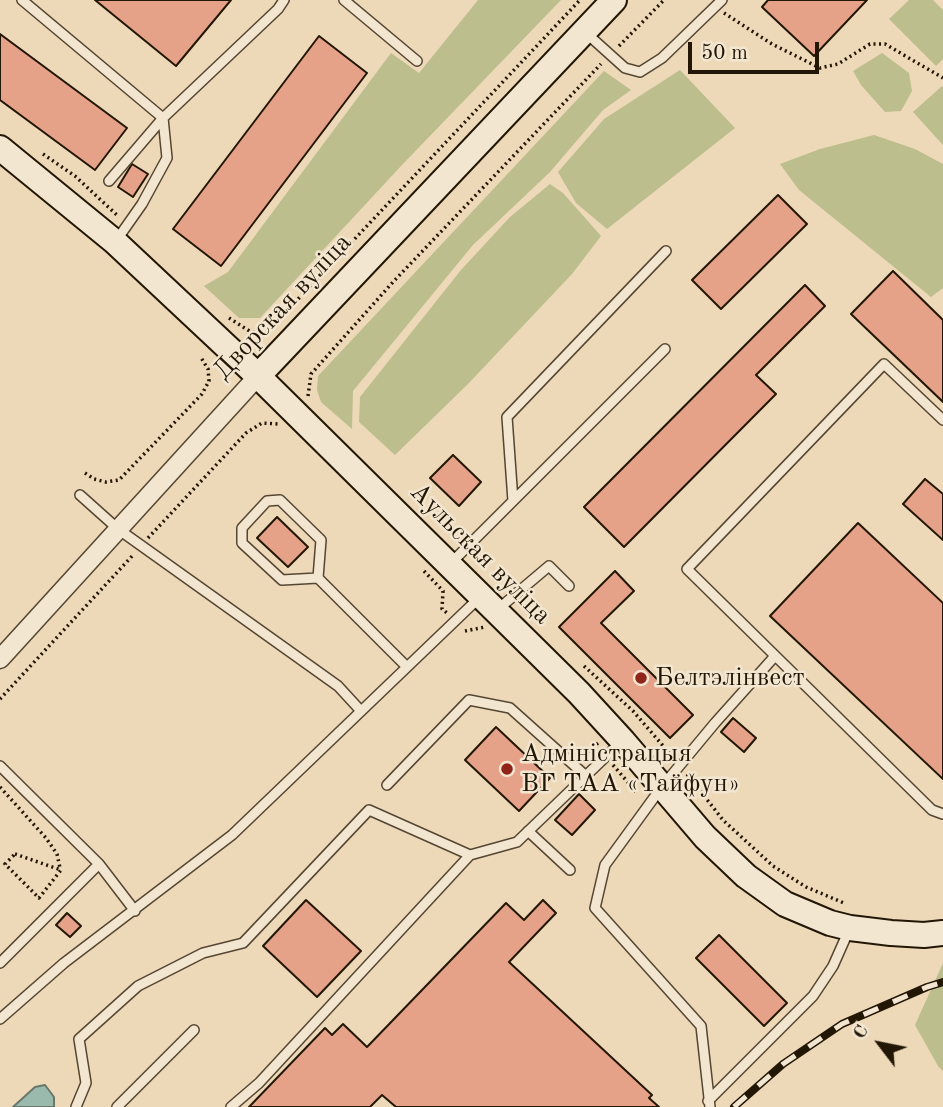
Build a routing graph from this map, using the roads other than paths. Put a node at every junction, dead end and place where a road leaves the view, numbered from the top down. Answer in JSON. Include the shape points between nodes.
{"nodes":[{"id":1,"x":22,"y":0,"type":"edge"},
{"id":2,"x":284,"y":0,"type":"edge"},
{"id":3,"x":344,"y":0,"type":"edge"},
{"id":4,"x":614,"y":0,"type":"edge"},
{"id":5,"x":720,"y":4,"type":"edge"},
{"id":6,"x":584,"y":30,"type":"junction"},
{"id":7,"x":417,"y":61,"type":"dead end"},
{"id":8,"x":163,"y":118,"type":"junction"},
{"id":9,"x":0,"y":148,"type":"edge"},
{"id":10,"x":108,"y":181,"type":"dead end"},
{"id":11,"x":115,"y":242,"type":"junction"},
{"id":12,"x":666,"y":251,"type":"dead end"},
{"id":13,"x":665,"y":349,"type":"dead end"},
{"id":14,"x":258,"y":376,"type":"junction"},
{"id":15,"x":943,"y":420,"type":"edge"},
{"id":16,"x":80,"y":495,"type":"dead end"},
{"id":17,"x":513,"y":501,"type":"junction"},
{"id":18,"x":118,"y":530,"type":"junction"},
{"id":19,"x":448,"y":565,"type":"junction"},
{"id":20,"x":318,"y":578,"type":"junction"},
{"id":21,"x":569,"y":586,"type":"dead end"},
{"id":22,"x":488,"y":604,"type":"junction"},
{"id":23,"x":775,"y":656,"type":"junction"},
{"id":24,"x":0,"y":659,"type":"edge"},
{"id":25,"x":406,"y":666,"type":"junction"},
{"id":26,"x":362,"y":711,"type":"junction"},
{"id":27,"x":623,"y":741,"type":"junction"},
{"id":28,"x":0,"y":766,"type":"edge"},
{"id":29,"x":586,"y":776,"type":"junction"},
{"id":30,"x":387,"y":785,"type":"dead end"},
{"id":31,"x":661,"y":788,"type":"junction"},
{"id":32,"x":943,"y":814,"type":"edge"},
{"id":33,"x":528,"y":831,"type":"junction"},
{"id":34,"x":470,"y":855,"type":"junction"},
{"id":35,"x":99,"y":864,"type":"junction"},
{"id":36,"x":570,"y":870,"type":"dead end"},
{"id":37,"x":135,"y":911,"type":"junction"},
{"id":38,"x":851,"y":917,"type":"junction"},
{"id":39,"x":943,"y":933,"type":"edge"},
{"id":40,"x":0,"y":963,"type":"edge"},
{"id":41,"x":0,"y":1019,"type":"edge"},
{"id":42,"x":194,"y":1030,"type":"dead end"},
{"id":43,"x":709,"y":1104,"type":"edge"},
{"id":44,"x":76,"y":1107,"type":"edge"},
{"id":45,"x":117,"y":1107,"type":"edge"},
{"id":46,"x":231,"y":1107,"type":"edge"}],
"edges":[{"from":1,"to":8,"type":"lane"},
{"from":2,"to":8,"type":"lane"},
{"from":3,"to":7,"type":"lane"},
{"from":4,"to":6,"type":"street","name":"Дворская вуліца"},
{"from":5,"to":6,"type":"lane","via":[[662,58],[640,72],[625,68]]},
{"from":6,"to":14,"type":"street","name":"Дворская вуліца"},
{"from":8,"to":10,"type":"lane"},
{"from":8,"to":11,"type":"lane","via":[[167,158]]},
{"from":9,"to":11,"type":"street","name":"Аульская вуліца"},
{"from":11,"to":14,"type":"street","name":"Аульская вуліца"},
{"from":12,"to":17,"type":"lane","via":[[507,417]]},
{"from":13,"to":17,"type":"lane"},
{"from":14,"to":18,"type":"street","name":"Дворская вуліца"},
{"from":14,"to":19,"type":"street","name":"Аульская вуліца"},
{"from":15,"to":23,"type":"lane","via":[[884,364],[687,569]]},
{"from":16,"to":18,"type":"lane"},
{"from":17,"to":19,"type":"lane"},
{"from":18,"to":24,"type":"street","name":"Дворская вуліца"},
{"from":18,"to":26,"type":"lane","via":[[338,685]]},
{"from":19,"to":22,"type":"street","name":"Аульская вуліца"},
{"from":20,"to":20,"type":"lane","via":[[282,580],[242,542],[242,528],[267,501],[281,500],[321,540]]},
{"from":20,"to":25,"type":"lane"},
{"from":21,"to":22,"type":"lane","via":[[550,566]]},
{"from":22,"to":25,"type":"lane"},
{"from":22,"to":27,"type":"street","name":"Аульская вуліца"},
{"from":23,"to":31,"type":"lane"},
{"from":23,"to":32,"type":"lane","via":[[932,810]]},
{"from":25,"to":26,"type":"lane"},
{"from":26,"to":37,"type":"lane","via":[[232,835]]},
{"from":27,"to":29,"type":"lane"},
{"from":27,"to":31,"type":"street","name":"Аульская вуліца"},
{"from":28,"to":35,"type":"lane"},
{"from":29,"to":30,"type":"lane","via":[[510,708],[469,700]]},
{"from":29,"to":33,"type":"lane"},
{"from":31,"to":38,"type":"street","name":"Аульская вуліца","via":[[746,876],[785,904],[830,923]]},
{"from":31,"to":43,"type":"lane","via":[[605,865],[595,908],[701,1026]]},
{"from":33,"to":34,"type":"lane","via":[[517,842]]},
{"from":33,"to":36,"type":"lane"},
{"from":34,"to":44,"type":"lane","via":[[369,810],[243,943],[204,953],[138,986],[79,1040],[86,1083]]},
{"from":34,"to":46,"type":"lane","via":[[259,1083]]},
{"from":35,"to":37,"type":"lane"},
{"from":35,"to":40,"type":"lane"},
{"from":37,"to":41,"type":"lane","via":[[64,963]]},
{"from":38,"to":39,"type":"street","name":"Аульская вуліца","via":[[924,935]]},
{"from":38,"to":43,"type":"lane","via":[[834,966],[813,996]]},
{"from":42,"to":45,"type":"lane"}]}
